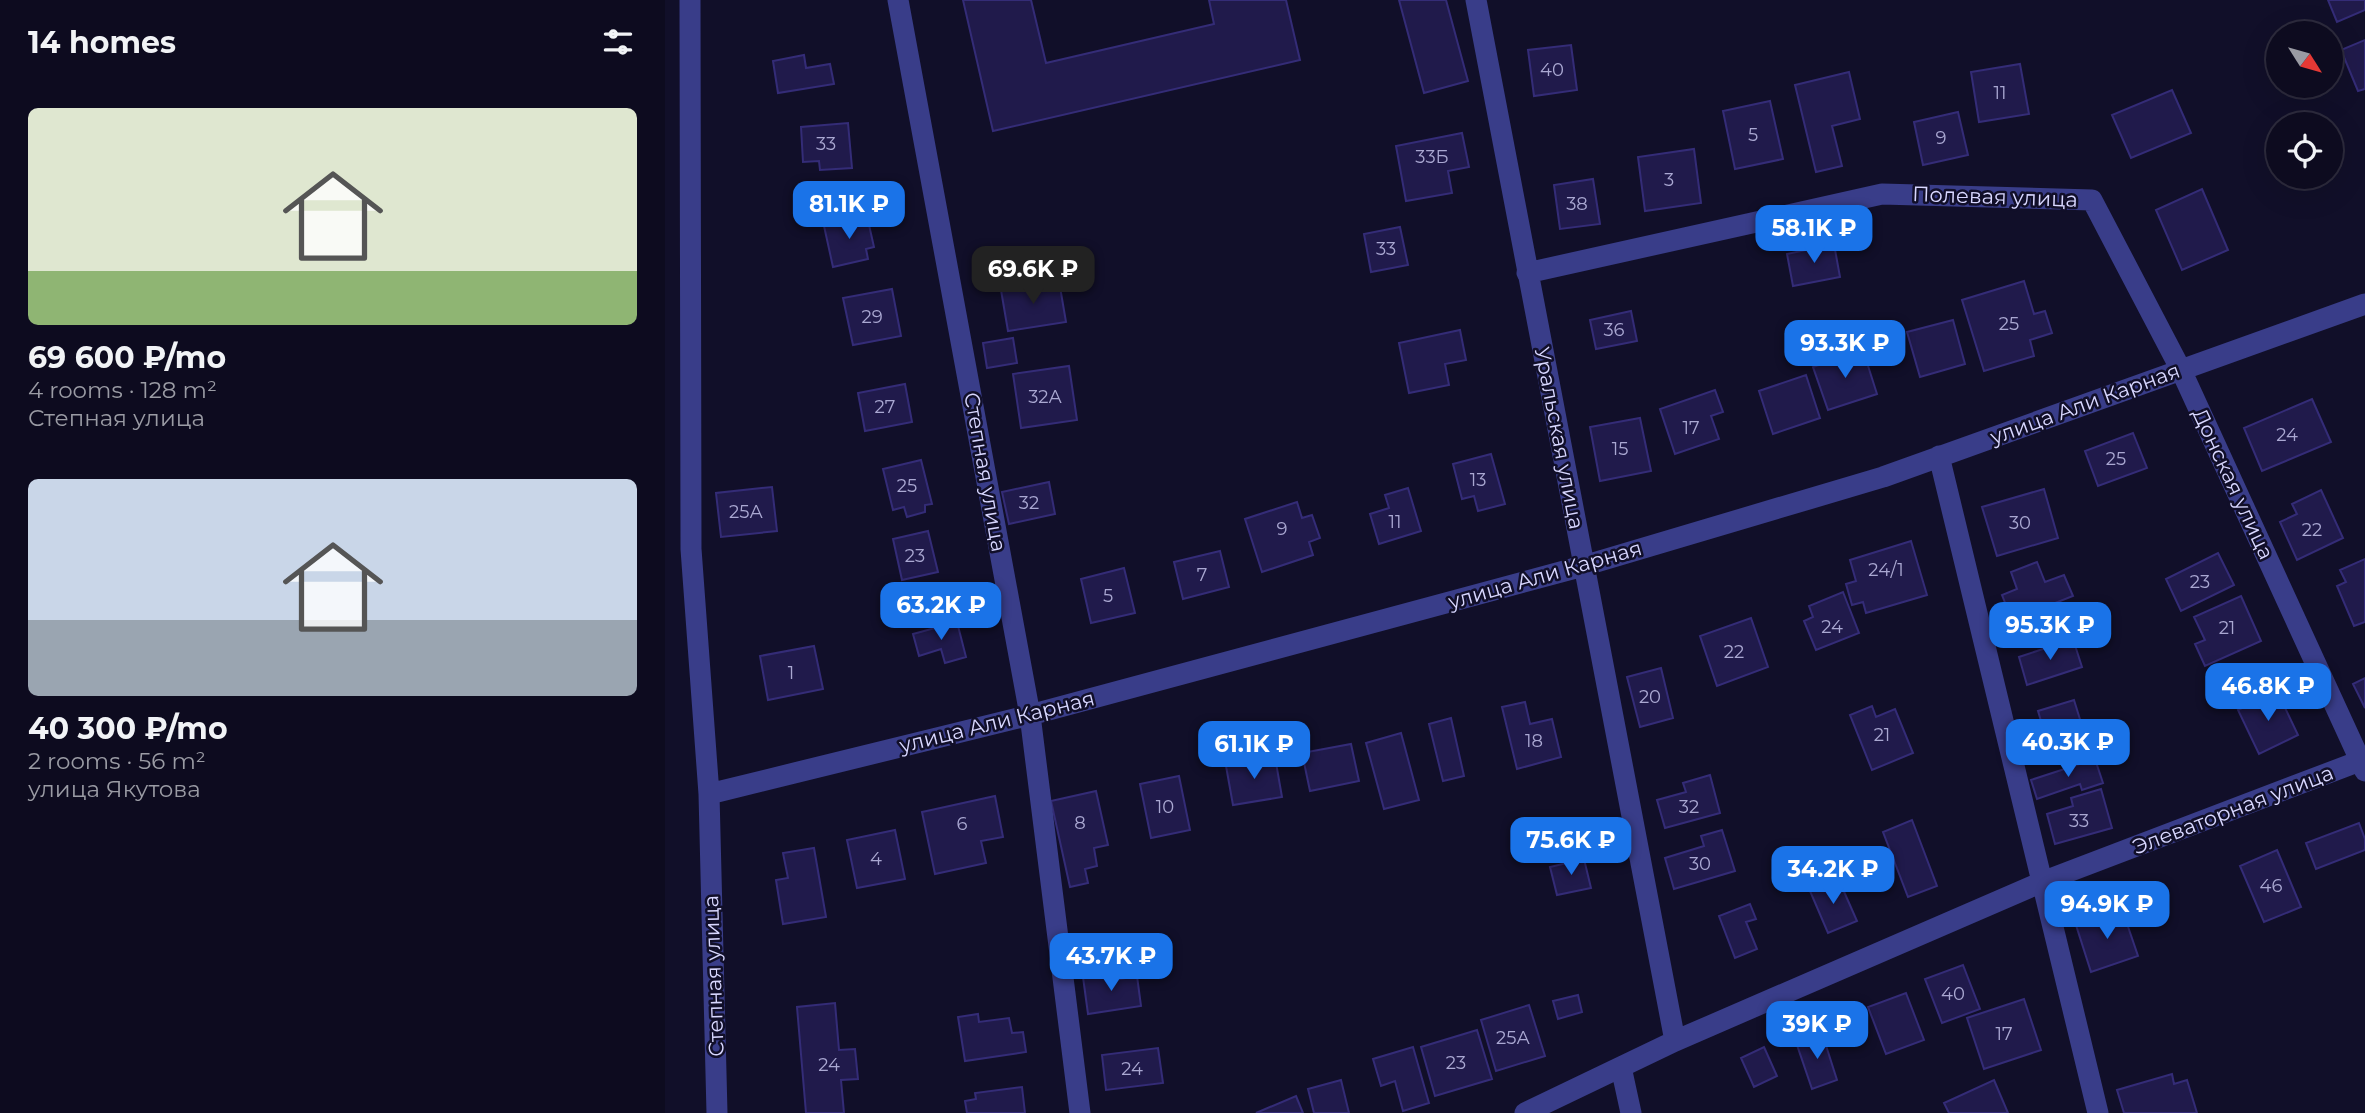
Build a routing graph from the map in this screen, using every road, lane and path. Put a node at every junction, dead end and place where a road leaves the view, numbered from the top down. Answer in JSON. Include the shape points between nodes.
{"nodes":[{"id":1,"x":690,"y":0,"type":"edge"},
{"id":2,"x":898,"y":0,"type":"edge"},
{"id":3,"x":1476,"y":0,"type":"edge"},
{"id":4,"x":2092,"y":200,"type":"joint"},
{"id":5,"x":1527,"y":273,"type":"junction"},
{"id":6,"x":2365,"y":304,"type":"edge"},
{"id":7,"x":2181,"y":370,"type":"junction"},
{"id":8,"x":1939,"y":456,"type":"junction"},
{"id":9,"x":1583,"y":566,"type":"junction"},
{"id":10,"x":1030,"y":715,"type":"junction"},
{"id":11,"x":2363,"y":764,"type":"edge"},
{"id":12,"x":709,"y":794,"type":"junction"},
{"id":13,"x":2042,"y":882,"type":"junction"},
{"id":14,"x":1675,"y":1041,"type":"junction"},
{"id":15,"x":1621,"y":1067,"type":"junction"},
{"id":16,"x":717,"y":1113,"type":"edge"},
{"id":17,"x":1080,"y":1113,"type":"edge"},
{"id":18,"x":1525,"y":1113,"type":"edge"},
{"id":19,"x":1631,"y":1113,"type":"edge"},
{"id":20,"x":2098,"y":1113,"type":"edge"}],
"edges":[{"from":1,"to":12,"type":"street","name":"Степная улица","via":[[691,549]]},
{"from":2,"to":10,"type":"street","name":"Степная улица"},
{"from":3,"to":5,"type":"street","name":"Уральская улица"},
{"from":4,"to":5,"type":"street","name":"Полевая улица","via":[[1882,194]]},
{"from":4,"to":7,"type":"street","name":"Донская улица"},
{"from":5,"to":9,"type":"street","name":"Уральская улица"},
{"from":6,"to":7,"type":"street","name":"улица Али Карная"},
{"from":7,"to":8,"type":"street","name":"улица Али Карная"},
{"from":7,"to":11,"type":"street","name":"Донская улица"},
{"from":8,"to":9,"type":"street","name":"улица Али Карная","via":[[1883,477]]},
{"from":8,"to":13,"type":"street"},
{"from":9,"to":10,"type":"street","name":"улица Али Карная"},
{"from":9,"to":14,"type":"street","name":"Уральская улица"},
{"from":10,"to":12,"type":"street","name":"улица Али Карная"},
{"from":10,"to":17,"type":"street","name":"Степная улица"},
{"from":11,"to":13,"type":"street","name":"Элеваторная улица"},
{"from":12,"to":16,"type":"street","name":"Степная улица"},
{"from":13,"to":14,"type":"street","name":"Элеваторная улица"},
{"from":13,"to":20,"type":"street"},
{"from":14,"to":15,"type":"street","name":"Элеваторная улица"},
{"from":15,"to":18,"type":"street","name":"Элеваторная улица"},
{"from":15,"to":19,"type":"street"}]}
